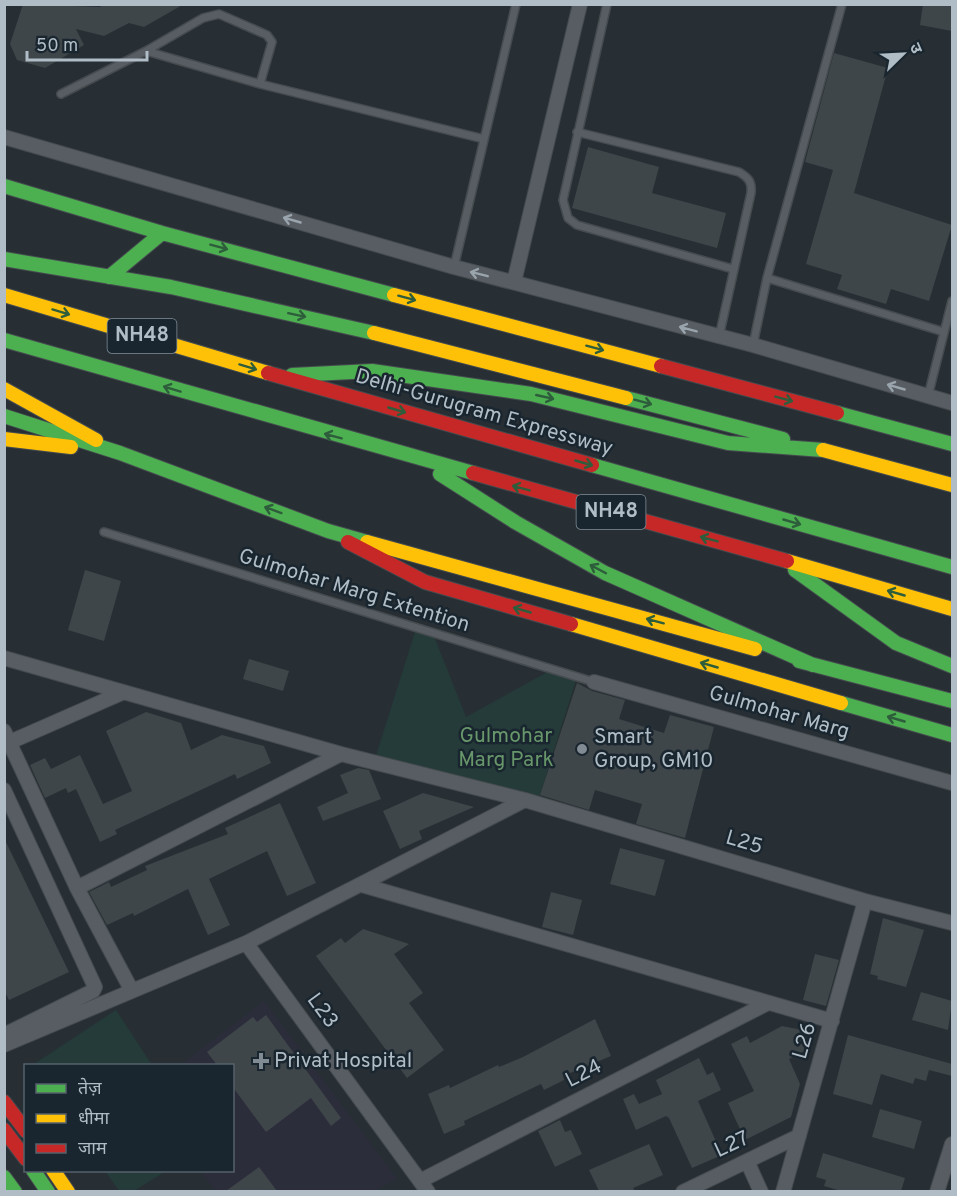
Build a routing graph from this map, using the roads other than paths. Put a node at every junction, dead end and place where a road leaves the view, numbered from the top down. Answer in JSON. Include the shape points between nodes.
{"nodes":[{"id":1,"x":516,"y":4,"type":"edge"},
{"id":2,"x":580,"y":4,"type":"edge"},
{"id":3,"x":607,"y":4,"type":"edge"},
{"id":4,"x":842,"y":4,"type":"edge"},
{"id":5,"x":146,"y":51,"type":"junction"},
{"id":6,"x":260,"y":84,"type":"junction"},
{"id":7,"x":62,"y":94,"type":"dead end"},
{"id":8,"x":577,"y":132,"type":"junction"},
{"id":9,"x":4,"y":137,"type":"edge"},
{"id":10,"x":484,"y":139,"type":"junction"},
{"id":11,"x":4,"y":186,"type":"edge"},
{"id":12,"x":162,"y":233,"type":"junction"},
{"id":13,"x":4,"y":260,"type":"edge"},
{"id":14,"x":454,"y":267,"type":"junction"},
{"id":15,"x":734,"y":269,"type":"junction"},
{"id":16,"x":109,"y":277,"type":"junction"},
{"id":17,"x":767,"y":278,"type":"junction"},
{"id":18,"x":514,"y":282,"type":"junction"},
{"id":19,"x":4,"y":295,"type":"edge"},
{"id":20,"x":952,"y":301,"type":"edge"},
{"id":21,"x":944,"y":332,"type":"junction"},
{"id":22,"x":719,"y":337,"type":"junction"},
{"id":23,"x":4,"y":340,"type":"edge"},
{"id":24,"x":753,"y":345,"type":"junction"},
{"id":25,"x":280,"y":377,"type":"junction"},
{"id":26,"x":4,"y":389,"type":"edge"},
{"id":27,"x":928,"y":396,"type":"junction"},
{"id":28,"x":952,"y":403,"type":"edge"},
{"id":29,"x":4,"y":416,"type":"edge"},
{"id":30,"x":4,"y":440,"type":"edge"},
{"id":31,"x":952,"y":444,"type":"edge"},
{"id":32,"x":823,"y":450,"type":"junction"},
{"id":33,"x":120,"y":453,"type":"junction"},
{"id":34,"x":417,"y":459,"type":"junction"},
{"id":35,"x":952,"y":484,"type":"edge"},
{"id":36,"x":328,"y":531,"type":"junction"},
{"id":37,"x":104,"y":532,"type":"dead end"},
{"id":38,"x":777,"y":558,"type":"junction"},
{"id":39,"x":952,"y":567,"type":"edge"},
{"id":40,"x":952,"y":609,"type":"edge"},
{"id":41,"x":4,"y":658,"type":"edge"},
{"id":42,"x":813,"y":665,"type":"junction"},
{"id":43,"x":952,"y":666,"type":"edge"},
{"id":44,"x":594,"y":682,"type":"joint"},
{"id":45,"x":124,"y":692,"type":"junction"},
{"id":46,"x":952,"y":701,"type":"edge"},
{"id":47,"x":952,"y":735,"type":"edge"},
{"id":48,"x":7,"y":737,"type":"edge"},
{"id":49,"x":341,"y":754,"type":"junction"},
{"id":50,"x":952,"y":783,"type":"edge"},
{"id":51,"x":4,"y":790,"type":"edge"},
{"id":52,"x":525,"y":800,"type":"junction"},
{"id":53,"x":362,"y":885,"type":"junction"},
{"id":54,"x":77,"y":888,"type":"junction"},
{"id":55,"x":865,"y":901,"type":"junction"},
{"id":56,"x":952,"y":923,"type":"edge"},
{"id":57,"x":246,"y":943,"type":"junction"},
{"id":58,"x":132,"y":992,"type":"junction"},
{"id":59,"x":768,"y":1003,"type":"junction"},
{"id":60,"x":832,"y":1021,"type":"junction"},
{"id":61,"x":4,"y":1035,"type":"edge"},
{"id":62,"x":4,"y":1045,"type":"edge"},
{"id":63,"x":4,"y":1102,"type":"edge"},
{"id":64,"x":24,"y":1128,"type":"edge"},
{"id":65,"x":4,"y":1130,"type":"edge"},
{"id":66,"x":799,"y":1137,"type":"junction"},
{"id":67,"x":952,"y":1144,"type":"edge"},
{"id":68,"x":24,"y":1157,"type":"edge"},
{"id":69,"x":747,"y":1161,"type":"junction"},
{"id":70,"x":34,"y":1172,"type":"edge"},
{"id":71,"x":54,"y":1172,"type":"edge"},
{"id":72,"x":4,"y":1178,"type":"edge"},
{"id":73,"x":424,"y":1186,"type":"edge"},
{"id":74,"x":15,"y":1191,"type":"edge"},
{"id":75,"x":48,"y":1191,"type":"edge"},
{"id":76,"x":68,"y":1191,"type":"edge"},
{"id":77,"x":683,"y":1191,"type":"edge"},
{"id":78,"x":761,"y":1191,"type":"edge"},
{"id":79,"x":783,"y":1191,"type":"edge"},
{"id":80,"x":938,"y":1191,"type":"edge"}],
"edges":[{"from":1,"to":10,"type":"lane"},
{"from":2,"to":18,"type":"street"},
{"from":3,"to":8,"type":"lane"},
{"from":4,"to":17,"type":"lane"},
{"from":5,"to":6,"type":"lane"},
{"from":5,"to":6,"type":"lane","via":[[203,18],[225,15],[267,35],[272,42]]},
{"from":5,"to":7,"type":"lane"},
{"from":6,"to":10,"type":"lane"},
{"from":8,"to":15,"type":"lane","via":[[563,200],[568,218],[576,225]]},
{"from":8,"to":15,"type":"lane","via":[[748,177],[751,193]]},
{"from":14,"to":9,"type":"street","one_way":true},
{"from":10,"to":14,"type":"lane"},
{"from":11,"to":12,"type":"main road"},
{"from":12,"to":16,"type":"main road"},
{"from":12,"to":31,"type":"main road","one_way":true},
{"from":13,"to":16,"type":"main road"},
{"from":18,"to":14,"type":"street","one_way":true},
{"from":15,"to":22,"type":"lane"},
{"from":16,"to":32,"type":"main road","one_way":true,"via":[[363,330]]},
{"from":17,"to":21,"type":"lane"},
{"from":17,"to":24,"type":"lane"},
{"from":22,"to":18,"type":"street","one_way":true},
{"from":19,"to":25,"type":"main road","name":"Delhi-Gurugram Expressway","number":"NH48","one_way":true},
{"from":20,"to":21,"type":"lane"},
{"from":21,"to":27,"type":"lane"},
{"from":22,"to":24,"type":"street"},
{"from":34,"to":23,"type":"main road","number":"NH48","one_way":true},
{"from":27,"to":24,"type":"street","one_way":true},
{"from":25,"to":32,"type":"main road","one_way":true,"via":[[372,372],[531,394],[728,443]]},
{"from":25,"to":39,"type":"main road","name":"Delhi-Gurugram Expressway","number":"NH48","one_way":true},
{"from":26,"to":33,"type":"main road"},
{"from":27,"to":28,"type":"street"},
{"from":29,"to":33,"type":"main road"},
{"from":30,"to":33,"type":"main road"},
{"from":32,"to":35,"type":"main road"},
{"from":36,"to":33,"type":"main road","one_way":true},
{"from":38,"to":34,"type":"main road","number":"NH48","one_way":true},
{"from":42,"to":34,"type":"main road","one_way":true,"via":[[605,573],[515,522]]},
{"from":42,"to":36,"type":"main road","one_way":true},
{"from":47,"to":36,"type":"main road","one_way":true,"via":[[424,582]]},
{"from":37,"to":44,"type":"lane","name":"Gulmohar Marg Extention"},
{"from":40,"to":38,"type":"main road","number":"NH48","one_way":true},
{"from":38,"to":43,"type":"main road","via":[[896,643]]},
{"from":41,"to":45,"type":"street","name":"L25"},
{"from":42,"to":46,"type":"main road"},
{"from":44,"to":50,"type":"street","name":"Gulmohar Marg"},
{"from":45,"to":48,"type":"street"},
{"from":45,"to":49,"type":"street","name":"L25"},
{"from":48,"to":54,"type":"street"},
{"from":49,"to":52,"type":"street","name":"L25"},
{"from":49,"to":54,"type":"street"},
{"from":51,"to":61,"type":"street","via":[[95,987],[93,992]]},
{"from":52,"to":53,"type":"street"},
{"from":52,"to":55,"type":"street","name":"L25"},
{"from":53,"to":57,"type":"street"},
{"from":53,"to":59,"type":"street"},
{"from":54,"to":58,"type":"street"},
{"from":55,"to":56,"type":"street","name":"L25"},
{"from":55,"to":60,"type":"street","name":"L26"},
{"from":57,"to":58,"type":"street"},
{"from":57,"to":73,"type":"street","name":"L23"},
{"from":58,"to":62,"type":"street"},
{"from":59,"to":60,"type":"street"},
{"from":59,"to":73,"type":"street","name":"L24"},
{"from":60,"to":66,"type":"street","name":"L26"},
{"from":63,"to":64,"type":"main road"},
{"from":65,"to":68,"type":"main road"},
{"from":66,"to":69,"type":"street","name":"L27"},
{"from":66,"to":79,"type":"street","name":"L26"},
{"from":67,"to":80,"type":"street"},
{"from":69,"to":77,"type":"street","name":"L27"},
{"from":69,"to":78,"type":"street"},
{"from":70,"to":75,"type":"main road"},
{"from":71,"to":76,"type":"main road"},
{"from":72,"to":74,"type":"main road"}]}
